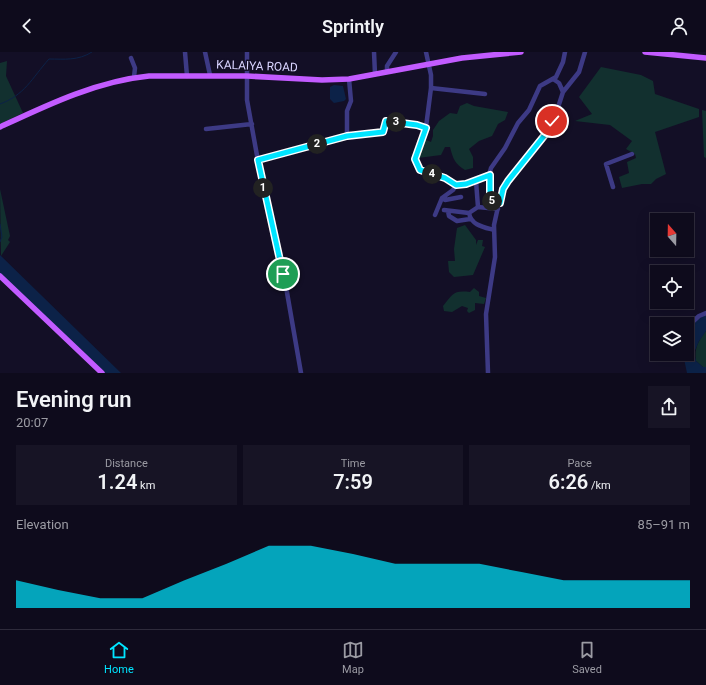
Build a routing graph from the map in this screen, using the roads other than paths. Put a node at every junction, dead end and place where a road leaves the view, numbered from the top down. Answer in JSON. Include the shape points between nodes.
{"nodes":[{"id":1,"x":185,"y":52,"type":"edge"},
{"id":2,"x":205,"y":52,"type":"edge"},
{"id":3,"x":247,"y":52,"type":"edge"},
{"id":4,"x":374,"y":52,"type":"edge"},
{"id":5,"x":396,"y":52,"type":"edge"},
{"id":6,"x":426,"y":52,"type":"edge"},
{"id":7,"x":521,"y":52,"type":"edge"},
{"id":8,"x":565,"y":52,"type":"edge"},
{"id":9,"x":585,"y":52,"type":"edge"},
{"id":10,"x":645,"y":52,"type":"edge"},
{"id":11,"x":502,"y":53,"type":"edge"},
{"id":12,"x":481,"y":54,"type":"edge"},
{"id":13,"x":131,"y":58,"type":"dead end"},
{"id":14,"x":706,"y":58,"type":"edge"},
{"id":15,"x":429,"y":64,"type":"junction"},
{"id":16,"x":388,"y":72,"type":"junction"},
{"id":17,"x":375,"y":74,"type":"junction"},
{"id":18,"x":187,"y":76,"type":"junction"},
{"id":19,"x":210,"y":76,"type":"junction"},
{"id":20,"x":246,"y":76,"type":"junction"},
{"id":21,"x":134,"y":77,"type":"junction"},
{"id":22,"x":349,"y":79,"type":"junction"},
{"id":23,"x":553,"y":79,"type":"junction"},
{"id":24,"x":431,"y":88,"type":"junction"},
{"id":25,"x":563,"y":92,"type":"junction"},
{"id":26,"x":485,"y":94,"type":"dead end"},
{"id":27,"x":252,"y":124,"type":"junction"},
{"id":28,"x":0,"y":127,"type":"edge"},
{"id":29,"x":426,"y":128,"type":"junction"},
{"id":30,"x":206,"y":129,"type":"dead end"},
{"id":31,"x":347,"y":136,"type":"junction"},
{"id":32,"x":632,"y":154,"type":"dead end"},
{"id":33,"x":258,"y":160,"type":"junction"},
{"id":34,"x":490,"y":175,"type":"junction"},
{"id":35,"x":476,"y":181,"type":"junction"},
{"id":36,"x":456,"y":185,"type":"junction"},
{"id":37,"x":613,"y":187,"type":"dead end"},
{"id":38,"x":461,"y":197,"type":"dead end"},
{"id":39,"x":442,"y":198,"type":"junction"},
{"id":40,"x":500,"y":203,"type":"junction"},
{"id":41,"x":478,"y":208,"type":"junction"},
{"id":42,"x":498,"y":209,"type":"junction"},
{"id":43,"x":469,"y":213,"type":"junction"},
{"id":44,"x":435,"y":215,"type":"dead end"},
{"id":45,"x":470,"y":219,"type":"junction"},
{"id":46,"x":494,"y":230,"type":"junction"},
{"id":47,"x":0,"y":276,"type":"edge"},
{"id":48,"x":706,"y":312,"type":"edge"},
{"id":49,"x":694,"y":321,"type":"edge"},
{"id":50,"x":102,"y":373,"type":"edge"},
{"id":51,"x":301,"y":373,"type":"edge"},
{"id":52,"x":488,"y":373,"type":"edge"}],
"edges":[{"from":1,"to":18,"type":"street"},
{"from":2,"to":19,"type":"street"},
{"from":3,"to":20,"type":"street"},
{"from":4,"to":17,"type":"street"},
{"from":5,"to":16,"type":"street","via":[[387,66]]},
{"from":6,"to":15,"type":"street"},
{"from":7,"to":11,"type":"main road","name":"KALAIYA ROAD"},
{"from":8,"to":23,"type":"street","via":[[560,70]]},
{"from":9,"to":25,"type":"street","via":[[579,72]]},
{"from":10,"to":14,"type":"main road"},
{"from":11,"to":12,"type":"main road","name":"KALAIYA ROAD"},
{"from":12,"to":15,"type":"main road","name":"KALAIYA ROAD"},
{"from":13,"to":21,"type":"street","via":[[135,68]]},
{"from":15,"to":16,"type":"main road","name":"KALAIYA ROAD"},
{"from":15,"to":24,"type":"street"},
{"from":16,"to":17,"type":"main road","name":"KALAIYA ROAD"},
{"from":17,"to":22,"type":"main road","name":"KALAIYA ROAD"},
{"from":18,"to":19,"type":"main road","name":"KALAIYA ROAD"},
{"from":18,"to":21,"type":"main road","name":"KALAIYA ROAD"},
{"from":19,"to":20,"type":"main road","name":"KALAIYA ROAD"},
{"from":20,"to":22,"type":"main road","name":"KALAIYA ROAD","via":[[306,80]]},
{"from":20,"to":27,"type":"street"},
{"from":21,"to":28,"type":"main road","name":"KALAIYA ROAD","via":[[58,101]]},
{"from":22,"to":31,"type":"street","via":[[351,100],[347,111]]},
{"from":23,"to":25,"type":"street","via":[[559,83]]},
{"from":23,"to":34,"type":"street","via":[[540,86],[528,110],[491,168]]},
{"from":24,"to":26,"type":"street"},
{"from":24,"to":29,"type":"street"},
{"from":25,"to":40,"type":"street","via":[[552,126],[508,181]]},
{"from":27,"to":30,"type":"street"},
{"from":27,"to":33,"type":"street"},
{"from":29,"to":31,"type":"street","via":[[386,121],[383,132]]},
{"from":29,"to":36,"type":"street","via":[[415,163],[425,173],[445,178]]},
{"from":31,"to":33,"type":"street"},
{"from":32,"to":37,"type":"street","via":[[606,164]]},
{"from":33,"to":51,"type":"street","via":[[285,281]]},
{"from":34,"to":35,"type":"street"},
{"from":34,"to":40,"type":"street","via":[[490,199]]},
{"from":35,"to":36,"type":"street"},
{"from":35,"to":41,"type":"street"},
{"from":36,"to":39,"type":"street"},
{"from":38,"to":39,"type":"street","via":[[445,200]]},
{"from":39,"to":44,"type":"street"},
{"from":40,"to":42,"type":"street"},
{"from":41,"to":42,"type":"street"},
{"from":41,"to":43,"type":"street"},
{"from":42,"to":46,"type":"street"},
{"from":43,"to":45,"type":"street"},
{"from":43,"to":45,"type":"street","via":[[446,210],[449,216],[457,221]]},
{"from":45,"to":46,"type":"street","via":[[480,226]]},
{"from":46,"to":52,"type":"street","via":[[495,258],[486,314]]},
{"from":47,"to":50,"type":"main road"},
{"from":48,"to":49,"type":"street"}]}
